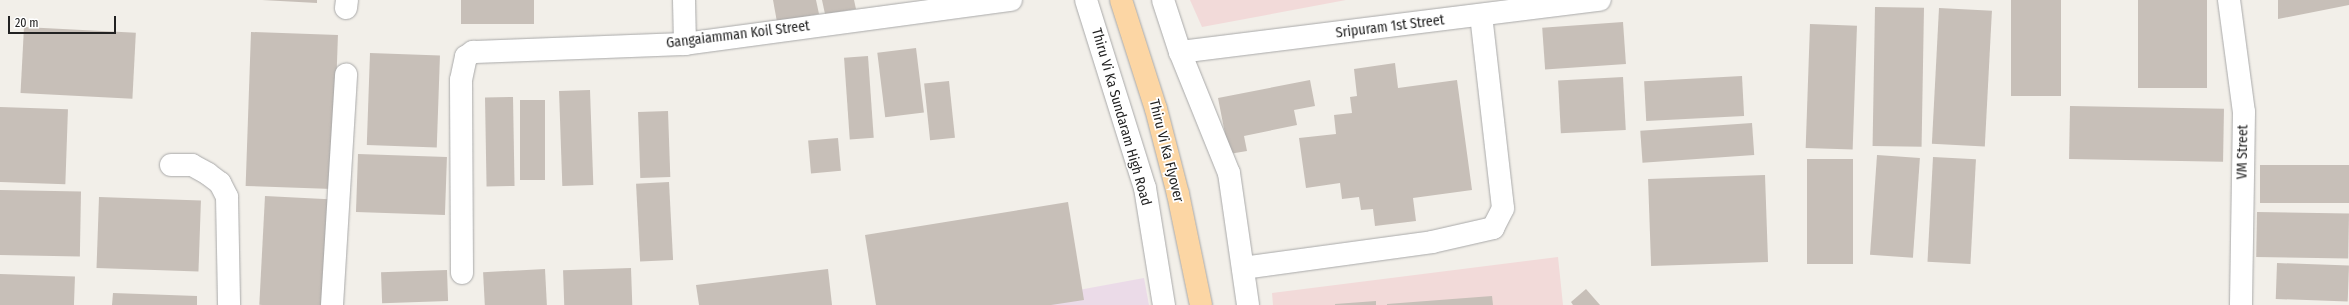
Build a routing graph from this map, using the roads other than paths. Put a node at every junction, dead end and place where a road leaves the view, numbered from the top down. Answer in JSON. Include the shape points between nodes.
{"nodes":[{"id":1,"x":684,"y":0,"type":"edge"},
{"id":2,"x":1011,"y":0,"type":"edge"},
{"id":3,"x":1086,"y":0,"type":"edge"},
{"id":4,"x":1121,"y":0,"type":"edge"},
{"id":5,"x":1163,"y":0,"type":"edge"},
{"id":6,"x":1600,"y":0,"type":"edge"},
{"id":7,"x":2229,"y":0,"type":"edge"},
{"id":8,"x":1481,"y":16,"type":"junction"},
{"id":9,"x":685,"y":44,"type":"junction"},
{"id":10,"x":1180,"y":52,"type":"junction"},
{"id":11,"x":346,"y":74,"type":"dead end"},
{"id":12,"x":171,"y":165,"type":"dead end"},
{"id":13,"x":1243,"y":268,"type":"junction"},
{"id":14,"x":462,"y":273,"type":"dead end"},
{"id":15,"x":229,"y":305,"type":"edge"},
{"id":16,"x":332,"y":305,"type":"edge"},
{"id":17,"x":1164,"y":305,"type":"edge"},
{"id":18,"x":1201,"y":305,"type":"edge"},
{"id":19,"x":1248,"y":305,"type":"edge"},
{"id":20,"x":2241,"y":305,"type":"edge"}],
"edges":[{"from":1,"to":9,"type":"street"},
{"from":2,"to":9,"type":"street","name":"Gangaiamman Koil Street"},
{"from":3,"to":17,"type":"street","name":"Thiru Vi Ka Sundaram High Road","via":[[1145,188]]},
{"from":4,"to":18,"type":"main road","name":"Thiru Vi Ka Flyover","via":[[1156,109],[1178,194]]},
{"from":5,"to":10,"type":"street"},
{"from":6,"to":8,"type":"street","name":"Sripuram 1st Street"},
{"from":7,"to":20,"type":"street","name":"VM Street","via":[[2244,112]]},
{"from":8,"to":10,"type":"street","name":"Sripuram 1st Street"},
{"from":8,"to":13,"type":"street","via":[[1503,208],[1493,228],[1432,242]]},
{"from":9,"to":14,"type":"street","name":"Gangaiamman Koil Street","via":[[483,50],[466,57],[461,80]]},
{"from":10,"to":13,"type":"street","via":[[1229,173]]},
{"from":11,"to":16,"type":"street"},
{"from":12,"to":15,"type":"street","via":[[192,165],[208,174],[220,183],[226,197]]},
{"from":13,"to":19,"type":"street"}]}
